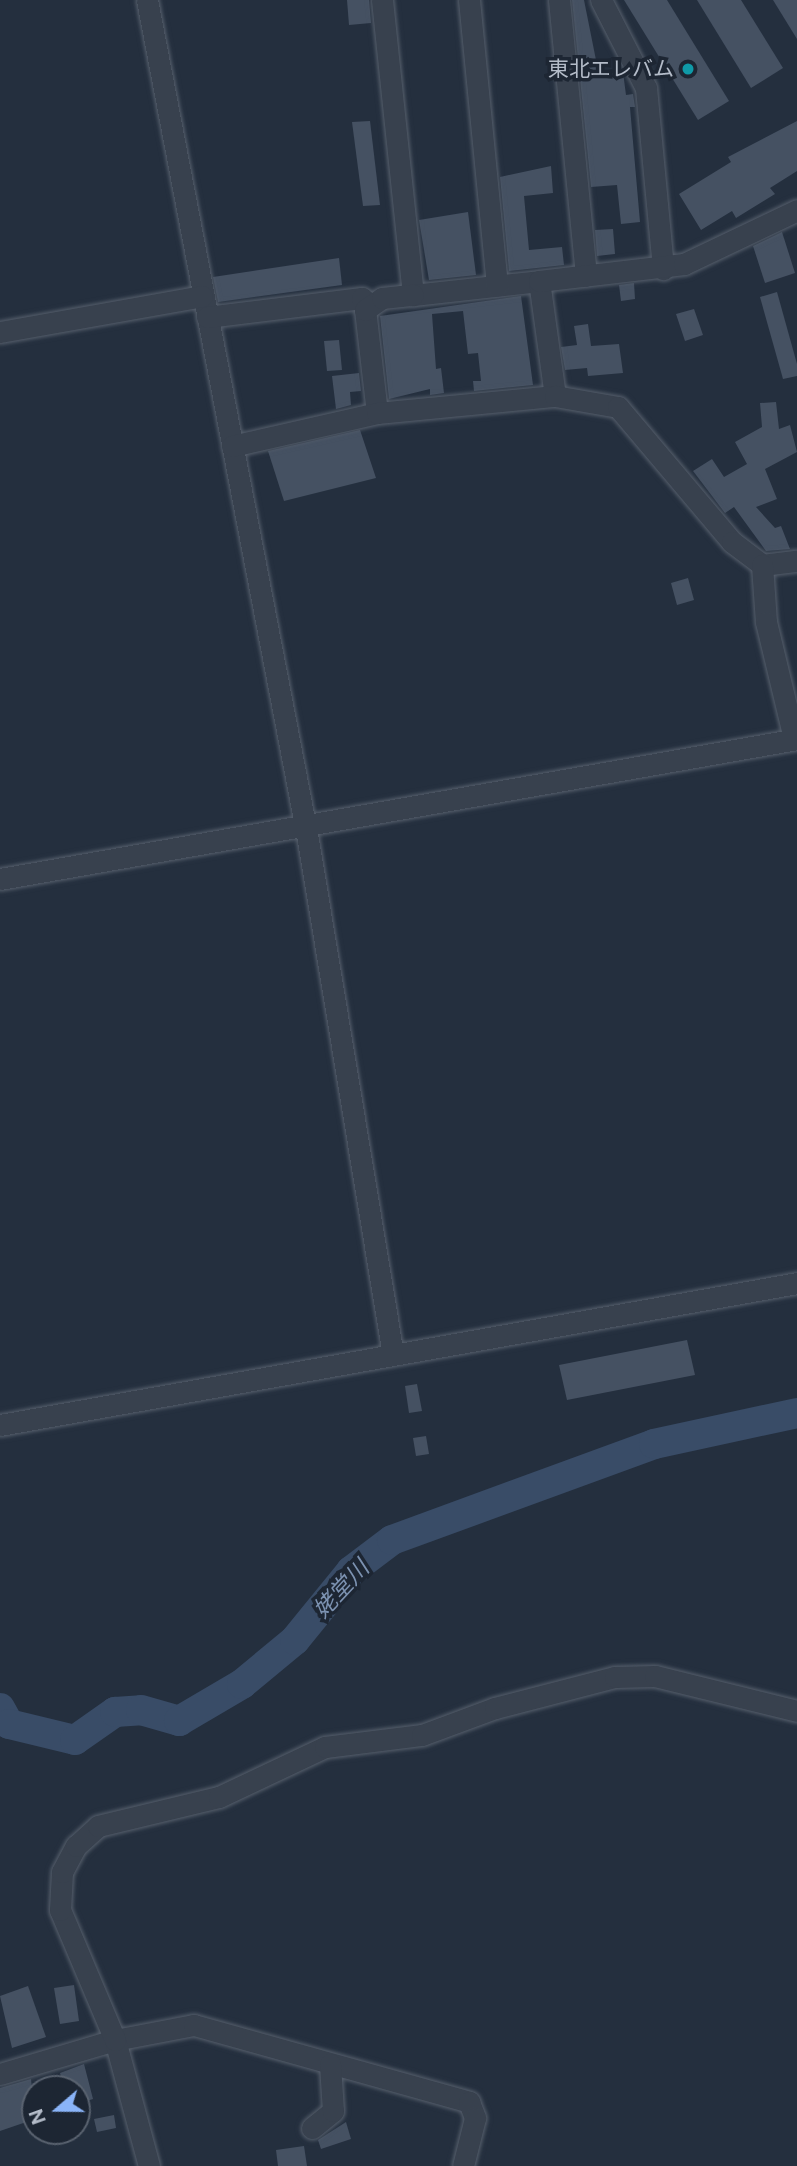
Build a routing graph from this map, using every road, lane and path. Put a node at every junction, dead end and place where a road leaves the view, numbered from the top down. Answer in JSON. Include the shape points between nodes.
{"nodes":[{"id":1,"x":147,"y":0,"type":"edge"},
{"id":2,"x":382,"y":0,"type":"edge"},
{"id":3,"x":469,"y":0,"type":"edge"},
{"id":4,"x":559,"y":0,"type":"edge"},
{"id":5,"x":601,"y":0,"type":"edge"},
{"id":6,"x":797,"y":210,"type":"edge"},
{"id":7,"x":663,"y":269,"type":"junction"},
{"id":8,"x":586,"y":276,"type":"junction"},
{"id":9,"x":539,"y":281,"type":"junction"},
{"id":10,"x":497,"y":286,"type":"junction"},
{"id":11,"x":413,"y":295,"type":"junction"},
{"id":12,"x":202,"y":296,"type":"junction"},
{"id":13,"x":368,"y":303,"type":"junction"},
{"id":14,"x":206,"y":317,"type":"junction"},
{"id":15,"x":0,"y":332,"type":"edge"},
{"id":16,"x":555,"y":396,"type":"junction"},
{"id":17,"x":377,"y":413,"type":"junction"},
{"id":18,"x":232,"y":446,"type":"junction"},
{"id":19,"x":797,"y":561,"type":"edge"},
{"id":20,"x":762,"y":565,"type":"junction"},
{"id":21,"x":795,"y":739,"type":"edge"},
{"id":22,"x":302,"y":827,"type":"junction"},
{"id":23,"x":0,"y":879,"type":"edge"},
{"id":24,"x":797,"y":1283,"type":"edge"},
{"id":25,"x":393,"y":1356,"type":"junction"},
{"id":26,"x":0,"y":1425,"type":"edge"},
{"id":27,"x":797,"y":1711,"type":"edge"},
{"id":28,"x":115,"y":2040,"type":"junction"},
{"id":29,"x":330,"y":2064,"type":"junction"},
{"id":30,"x":0,"y":2074,"type":"edge"},
{"id":31,"x":312,"y":2128,"type":"dead end"},
{"id":32,"x":149,"y":2166,"type":"edge"},
{"id":33,"x":463,"y":2166,"type":"edge"}],
"edges":[{"from":1,"to":12,"type":"street"},
{"from":2,"to":11,"type":"street"},
{"from":3,"to":10,"type":"street"},
{"from":4,"to":8,"type":"street"},
{"from":5,"to":7,"type":"street","via":[[646,88]]},
{"from":6,"to":7,"type":"street"},
{"from":7,"to":8,"type":"street"},
{"from":8,"to":9,"type":"street"},
{"from":9,"to":10,"type":"street"},
{"from":9,"to":16,"type":"street"},
{"from":10,"to":11,"type":"street"},
{"from":11,"to":13,"type":"street"},
{"from":12,"to":14,"type":"street"},
{"from":12,"to":15,"type":"street"},
{"from":13,"to":14,"type":"street","via":[[362,298]]},
{"from":13,"to":17,"type":"street","via":[[364,316]]},
{"from":14,"to":18,"type":"street"},
{"from":16,"to":17,"type":"street"},
{"from":16,"to":20,"type":"street","via":[[618,407],[732,542]]},
{"from":17,"to":18,"type":"street"},
{"from":18,"to":22,"type":"street"},
{"from":19,"to":20,"type":"street"},
{"from":20,"to":21,"type":"street","via":[[764,610]]},
{"from":21,"to":22,"type":"street"},
{"from":22,"to":23,"type":"street"},
{"from":22,"to":25,"type":"street","via":[[308,840]]},
{"from":24,"to":25,"type":"street"},
{"from":25,"to":26,"type":"street"},
{"from":27,"to":28,"type":"street","via":[[655,1676],[615,1677],[495,1708],[422,1735],[325,1747],[219,1797],[98,1826],[76,1846],[58,1891],[76,1954]]},
{"from":28,"to":29,"type":"street","via":[[194,2025]]},
{"from":28,"to":30,"type":"street"},
{"from":28,"to":32,"type":"street"},
{"from":29,"to":31,"type":"street","via":[[333,2111]]},
{"from":29,"to":33,"type":"street","via":[[468,2102],[475,2118]]}]}
